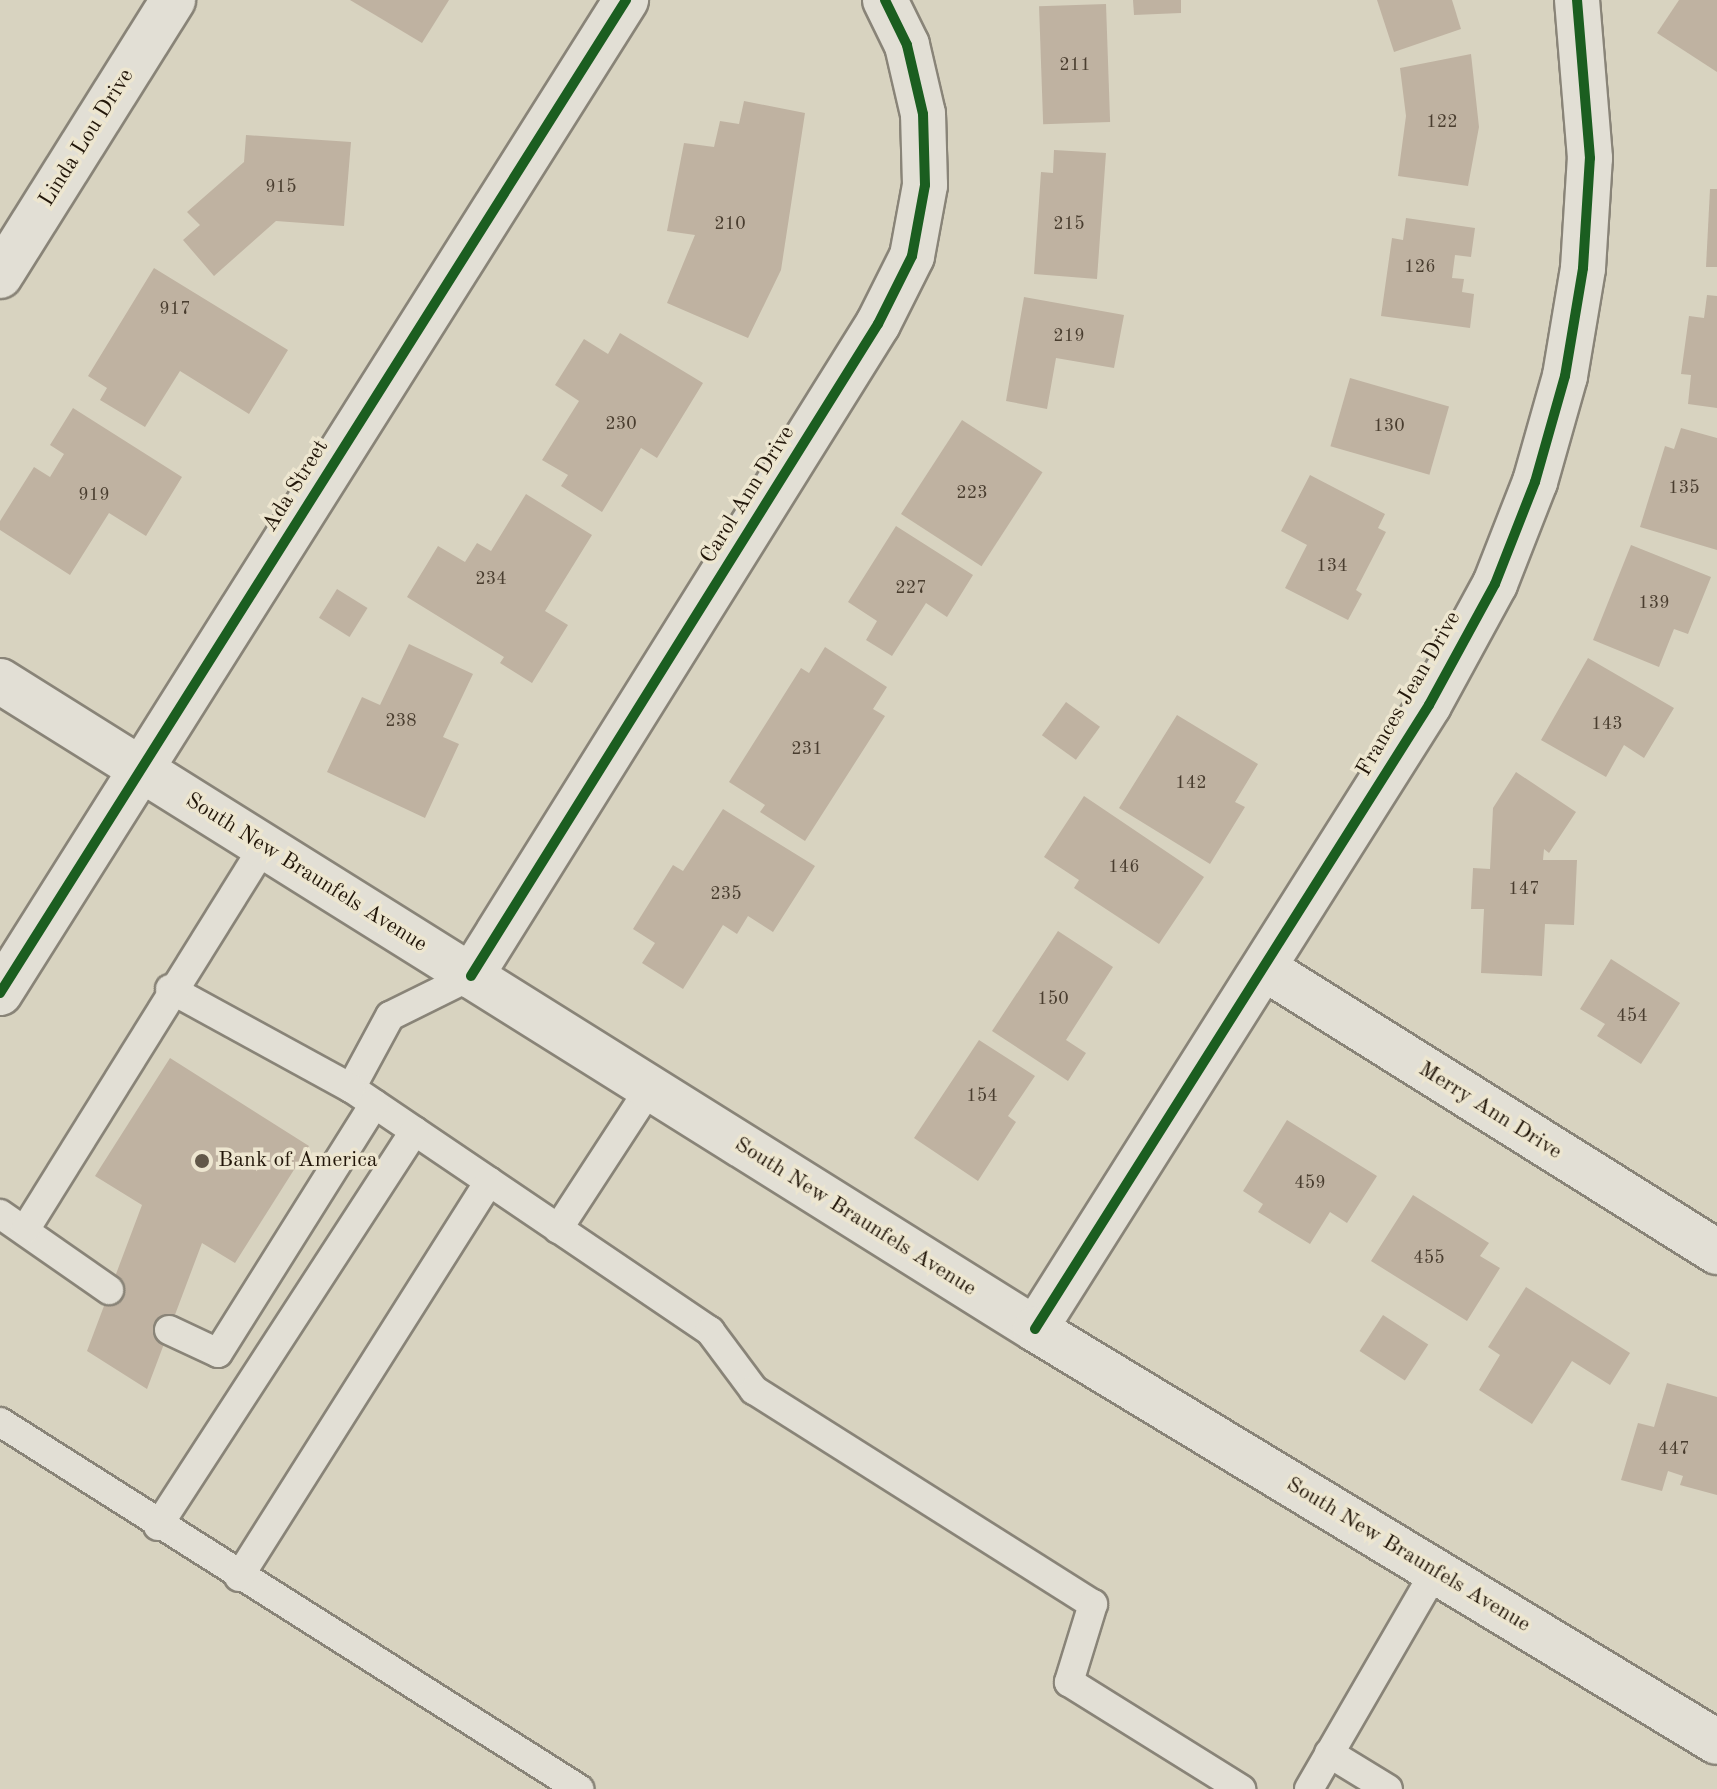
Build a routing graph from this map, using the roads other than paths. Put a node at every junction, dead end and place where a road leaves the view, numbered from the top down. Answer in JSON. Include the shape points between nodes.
{"nodes":[{"id":1,"x":173,"y":0,"type":"edge"},
{"id":2,"x":626,"y":0,"type":"edge"},
{"id":3,"x":885,"y":0,"type":"edge"},
{"id":4,"x":1577,"y":0,"type":"edge"},
{"id":5,"x":0,"y":276,"type":"edge"},
{"id":6,"x":0,"y":681,"type":"edge"},
{"id":7,"x":140,"y":770,"type":"junction"},
{"id":8,"x":263,"y":847,"type":"junction"},
{"id":9,"x":1264,"y":968,"type":"junction"},
{"id":10,"x":471,"y":976,"type":"junction"},
{"id":11,"x":170,"y":989,"type":"junction"},
{"id":12,"x":0,"y":993,"type":"edge"},
{"id":13,"x":351,"y":1088,"type":"junction"},
{"id":14,"x":650,"y":1088,"type":"junction"},
{"id":15,"x":374,"y":1104,"type":"junction"},
{"id":16,"x":415,"y":1131,"type":"junction"},
{"id":17,"x":489,"y":1181,"type":"junction"},
{"id":18,"x":0,"y":1213,"type":"edge"},
{"id":19,"x":558,"y":1229,"type":"junction"},
{"id":20,"x":25,"y":1230,"type":"junction"},
{"id":21,"x":1717,"y":1252,"type":"edge"},
{"id":22,"x":109,"y":1290,"type":"dead end"},
{"id":23,"x":1035,"y":1329,"type":"junction"},
{"id":24,"x":169,"y":1330,"type":"dead end"},
{"id":25,"x":0,"y":1422,"type":"edge"},
{"id":26,"x":158,"y":1526,"type":"junction"},
{"id":27,"x":1435,"y":1572,"type":"junction"},
{"id":28,"x":239,"y":1577,"type":"junction"},
{"id":29,"x":1717,"y":1742,"type":"edge"},
{"id":30,"x":1329,"y":1753,"type":"junction"},
{"id":31,"x":579,"y":1789,"type":"edge"},
{"id":32,"x":1241,"y":1789,"type":"edge"},
{"id":33,"x":1309,"y":1789,"type":"edge"},
{"id":34,"x":1388,"y":1789,"type":"edge"}],
"edges":[{"from":1,"to":5,"type":"street","name":"Linda Lou Drive"},
{"from":2,"to":7,"type":"street","name":"Ada Street"},
{"from":3,"to":10,"type":"street","name":"Carol Ann Drive","via":[[907,45],[923,114],[925,185],[912,256],[878,324]]},
{"from":4,"to":9,"type":"street","name":"Frances Jean Drive","via":[[1590,158],[1583,268],[1565,376],[1535,482],[1495,584],[1437,691]]},
{"from":6,"to":7,"type":"street","name":"South New Braunfels Avenue"},
{"from":7,"to":8,"type":"street","name":"South New Braunfels Avenue"},
{"from":7,"to":12,"type":"street","name":"Ada Street"},
{"from":8,"to":10,"type":"street","name":"South New Braunfels Avenue"},
{"from":8,"to":11,"type":"lane"},
{"from":9,"to":21,"type":"street","name":"Merry Ann Drive"},
{"from":9,"to":23,"type":"street","name":"Frances Jean Drive"},
{"from":10,"to":13,"type":"lane","via":[[390,1016]]},
{"from":10,"to":14,"type":"street","name":"South New Braunfels Avenue"},
{"from":11,"to":13,"type":"lane"},
{"from":11,"to":20,"type":"lane"},
{"from":13,"to":15,"type":"lane"},
{"from":14,"to":19,"type":"lane"},
{"from":14,"to":23,"type":"street","name":"South New Braunfels Avenue"},
{"from":15,"to":16,"type":"lane"},
{"from":15,"to":24,"type":"lane","via":[[218,1353]]},
{"from":16,"to":17,"type":"lane"},
{"from":16,"to":26,"type":"lane"},
{"from":17,"to":19,"type":"lane"},
{"from":17,"to":28,"type":"lane"},
{"from":18,"to":20,"type":"lane"},
{"from":19,"to":32,"type":"lane","via":[[710,1331],[754,1390],[1093,1604],[1069,1682]]},
{"from":20,"to":22,"type":"lane"},
{"from":23,"to":27,"type":"street","name":"South New Braunfels Avenue"},
{"from":25,"to":26,"type":"lane"},
{"from":26,"to":28,"type":"lane"},
{"from":27,"to":29,"type":"street","name":"South New Braunfels Avenue"},
{"from":27,"to":30,"type":"lane"},
{"from":28,"to":31,"type":"lane"},
{"from":30,"to":33,"type":"lane"},
{"from":30,"to":34,"type":"lane"}]}
